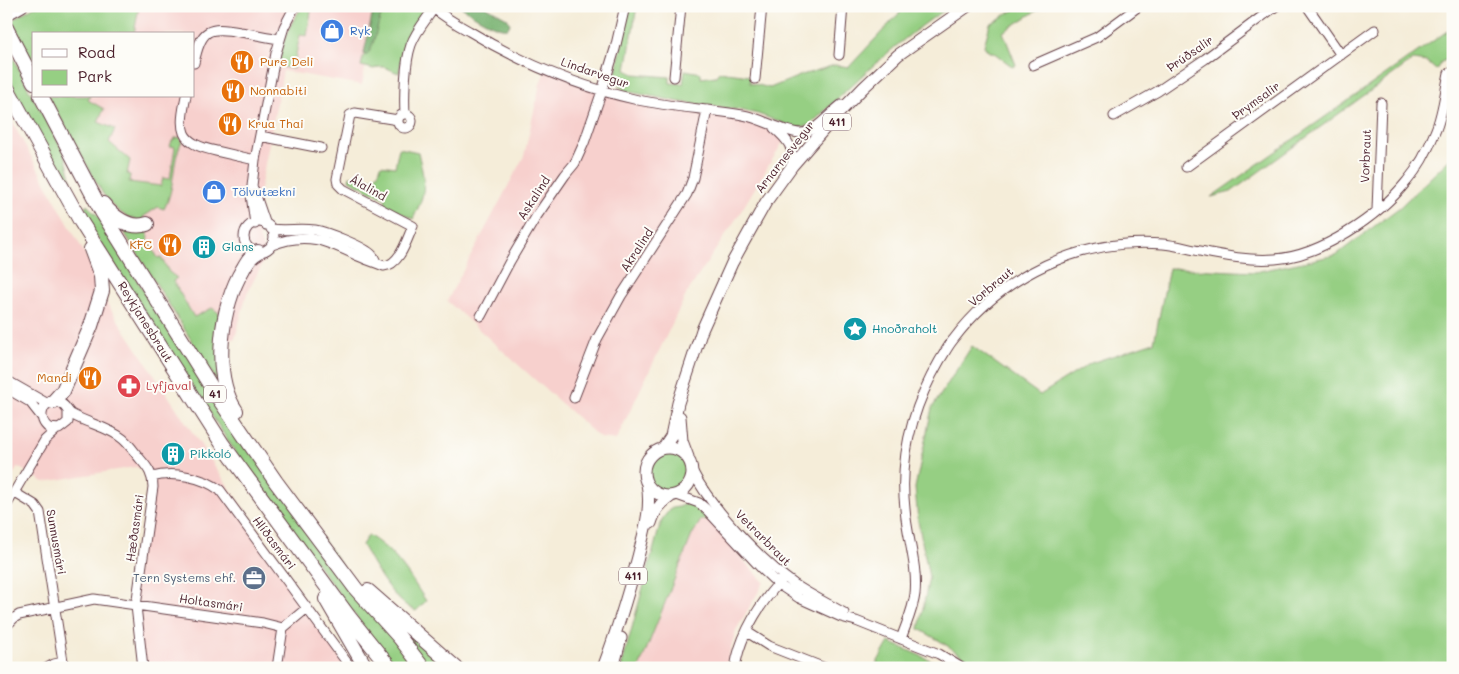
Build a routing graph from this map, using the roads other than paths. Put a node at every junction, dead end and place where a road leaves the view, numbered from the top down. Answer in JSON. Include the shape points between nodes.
{"nodes":[{"id":1,"x":22,"y":6,"type":"edge"},
{"id":2,"x":295,"y":6,"type":"edge"},
{"id":3,"x":626,"y":6,"type":"edge"},
{"id":4,"x":681,"y":6,"type":"edge"},
{"id":5,"x":762,"y":6,"type":"edge"},
{"id":6,"x":843,"y":6,"type":"edge"},
{"id":7,"x":968,"y":6,"type":"edge"},
{"id":8,"x":1139,"y":6,"type":"edge"},
{"id":9,"x":1276,"y":6,"type":"edge"},
{"id":10,"x":1307,"y":6,"type":"edge"},
{"id":11,"x":433,"y":7,"type":"edge"},
{"id":12,"x":6,"y":15,"type":"edge"},
{"id":13,"x":942,"y":25,"type":"junction"},
{"id":14,"x":6,"y":28,"type":"edge"},
{"id":15,"x":1375,"y":30,"type":"dead end"},
{"id":16,"x":280,"y":40,"type":"junction"},
{"id":17,"x":839,"y":55,"type":"dead end"},
{"id":18,"x":1341,"y":55,"type":"junction"},
{"id":19,"x":195,"y":59,"type":"edge"},
{"id":20,"x":1033,"y":65,"type":"dead end"},
{"id":21,"x":1449,"y":72,"type":"dead end"},
{"id":22,"x":674,"y":77,"type":"dead end"},
{"id":23,"x":32,"y":78,"type":"edge"},
{"id":24,"x":755,"y":79,"type":"dead end"},
{"id":25,"x":6,"y":86,"type":"edge"},
{"id":26,"x":863,"y":88,"type":"junction"},
{"id":27,"x":602,"y":91,"type":"junction"},
{"id":28,"x":42,"y":98,"type":"edge"},
{"id":29,"x":186,"y":98,"type":"edge"},
{"id":30,"x":1381,"y":102,"type":"dead end"},
{"id":31,"x":706,"y":110,"type":"junction"},
{"id":32,"x":1114,"y":116,"type":"dead end"},
{"id":33,"x":766,"y":122,"type":"junction"},
{"id":34,"x":260,"y":136,"type":"junction"},
{"id":35,"x":321,"y":148,"type":"dead end"},
{"id":36,"x":255,"y":160,"type":"junction"},
{"id":37,"x":792,"y":166,"type":"junction"},
{"id":38,"x":1186,"y":167,"type":"dead end"},
{"id":39,"x":87,"y":185,"type":"junction"},
{"id":40,"x":252,"y":186,"type":"junction"},
{"id":41,"x":1377,"y":210,"type":"junction"},
{"id":42,"x":81,"y":222,"type":"junction"},
{"id":43,"x":147,"y":224,"type":"dead end"},
{"id":44,"x":255,"y":224,"type":"junction"},
{"id":45,"x":269,"y":227,"type":"junction"},
{"id":46,"x":749,"y":234,"type":"junction"},
{"id":47,"x":272,"y":245,"type":"junction"},
{"id":48,"x":258,"y":252,"type":"junction"},
{"id":49,"x":376,"y":262,"type":"junction"},
{"id":50,"x":481,"y":316,"type":"dead end"},
{"id":51,"x":6,"y":380,"type":"edge"},
{"id":52,"x":6,"y":388,"type":"edge"},
{"id":53,"x":682,"y":392,"type":"junction"},
{"id":54,"x":574,"y":398,"type":"dead end"},
{"id":55,"x":50,"y":403,"type":"junction"},
{"id":56,"x":68,"y":412,"type":"junction"},
{"id":57,"x":41,"y":416,"type":"junction"},
{"id":58,"x":89,"y":423,"type":"junction"},
{"id":59,"x":66,"y":425,"type":"junction"},
{"id":60,"x":46,"y":426,"type":"junction"},
{"id":61,"x":56,"y":430,"type":"junction"},
{"id":62,"x":45,"y":440,"type":"junction"},
{"id":63,"x":663,"y":448,"type":"junction"},
{"id":64,"x":688,"y":458,"type":"junction"},
{"id":65,"x":261,"y":460,"type":"junction"},
{"id":66,"x":693,"y":472,"type":"junction"},
{"id":67,"x":152,"y":477,"type":"junction"},
{"id":68,"x":647,"y":484,"type":"junction"},
{"id":69,"x":15,"y":493,"type":"junction"},
{"id":70,"x":673,"y":496,"type":"junction"},
{"id":71,"x":6,"y":506,"type":"edge"},
{"id":72,"x":296,"y":547,"type":"junction"},
{"id":73,"x":325,"y":548,"type":"junction"},
{"id":74,"x":781,"y":580,"type":"junction"},
{"id":75,"x":136,"y":606,"type":"junction"},
{"id":76,"x":54,"y":607,"type":"junction"},
{"id":77,"x":307,"y":608,"type":"junction"},
{"id":78,"x":6,"y":626,"type":"edge"},
{"id":79,"x":282,"y":628,"type":"junction"},
{"id":80,"x":748,"y":632,"type":"junction"},
{"id":81,"x":901,"y":639,"type":"junction"},
{"id":82,"x":64,"y":665,"type":"edge"},
{"id":83,"x":47,"y":668,"type":"edge"},
{"id":84,"x":143,"y":668,"type":"edge"},
{"id":85,"x":277,"y":668,"type":"edge"},
{"id":86,"x":351,"y":668,"type":"edge"},
{"id":87,"x":366,"y":668,"type":"edge"},
{"id":88,"x":390,"y":668,"type":"edge"},
{"id":89,"x":423,"y":668,"type":"edge"},
{"id":90,"x":456,"y":668,"type":"edge"},
{"id":91,"x":603,"y":668,"type":"edge"},
{"id":92,"x":613,"y":668,"type":"edge"},
{"id":93,"x":736,"y":668,"type":"edge"},
{"id":94,"x":826,"y":668,"type":"edge"},
{"id":95,"x":962,"y":668,"type":"edge"}],
"edges":[{"from":1,"to":12,"type":"main road"},
{"from":2,"to":16,"type":"street"},
{"from":3,"to":27,"type":"street","name":"Askalind"},
{"from":4,"to":22,"type":"street"},
{"from":5,"to":24,"type":"street"},
{"from":6,"to":17,"type":"street"},
{"from":7,"to":13,"type":"main road","name":"Arnarnesvegur","number":"411"},
{"from":8,"to":20,"type":"street","via":[[1097,37]]},
{"from":9,"to":32,"type":"street","name":"Þrúðsalir","via":[[1206,59]]},
{"from":10,"to":18,"type":"street"},
{"from":11,"to":27,"type":"street","name":"Lindarvegur","via":[[506,52]]},
{"from":11,"to":49,"type":"street","name":"Álalind","via":[[411,46],[402,117],[350,115],[338,184],[413,226],[394,262],[384,266]]},
{"from":13,"to":26,"type":"main road","name":"Arnarnesvegur","number":"411","via":[[898,55]]},
{"from":13,"to":46,"type":"main road","name":"Arnarnesvegur","number":"411","via":[[836,123]]},
{"from":14,"to":23,"type":"highway"},
{"from":15,"to":18,"type":"street","name":"Þrymsalir"},
{"from":16,"to":19,"type":"street","via":[[215,29],[205,34],[199,43]]},
{"from":16,"to":34,"type":"street"},
{"from":18,"to":38,"type":"street","name":"Þrymsalir"},
{"from":21,"to":41,"type":"street","name":"Vorbraut","via":[[1436,130],[1420,164],[1406,183]]},
{"from":25,"to":42,"type":"highway","name":"Reykjanesbraut","number":"41"},
{"from":26,"to":33,"type":"street","name":"Lindarvegur","via":[[809,131],[793,132]]},
{"from":26,"to":37,"type":"main road","name":"Arnarnesvegur","number":"411"},
{"from":27,"to":31,"type":"street","name":"Lindarvegur"},
{"from":27,"to":50,"type":"street","name":"Askalind","via":[[575,164],[536,217]]},
{"from":28,"to":39,"type":"highway","name":"Reykjanesbraut","number":"41"},
{"from":29,"to":36,"type":"street","via":[[182,125],[190,142],[201,148]]},
{"from":30,"to":41,"type":"street","name":"Vorbraut"},
{"from":31,"to":33,"type":"street","name":"Lindarvegur","via":[[745,115]]},
{"from":31,"to":54,"type":"street","name":"Akralind","via":[[687,194],[621,296],[591,353]]},
{"from":33,"to":37,"type":"street","name":"Lindarvegur","via":[[788,140],[794,156]]},
{"from":34,"to":35,"type":"street"},
{"from":34,"to":36,"type":"street"},
{"from":36,"to":40,"type":"street"},
{"from":37,"to":46,"type":"main road","name":"Arnarnesvegur","number":"411","via":[[766,202]]},
{"from":39,"to":43,"type":"highway","via":[[113,215],[130,224]]},
{"from":39,"to":65,"type":"highway","name":"Reykjanesbraut","number":"41","via":[[189,354]]},
{"from":40,"to":44,"type":"street"},
{"from":40,"to":45,"type":"street"},
{"from":41,"to":81,"type":"street","name":"Vorbraut","via":[[1331,241],[1309,251],[1276,259],[1226,256],[1162,244],[1106,246],[1040,266],[987,304],[952,340],[926,384],[913,418],[905,464],[904,507],[915,591]]},
{"from":42,"to":55,"type":"highway","via":[[101,276],[102,291],[63,391]]},
{"from":42,"to":72,"type":"highway","name":"Reykjanesbraut","number":"41","via":[[223,445]]},
{"from":44,"to":45,"type":"street"},
{"from":44,"to":48,"type":"street","via":[[248,228],[245,239],[248,247]]},
{"from":45,"to":47,"type":"street","via":[[274,237]]},
{"from":45,"to":49,"type":"street","via":[[330,234],[363,249]]},
{"from":46,"to":53,"type":"main road","name":"Arnarnesvegur","number":"411","via":[[702,330]]},
{"from":47,"to":48,"type":"street"},
{"from":47,"to":49,"type":"street","via":[[309,238],[329,242]]},
{"from":48,"to":65,"type":"highway","via":[[251,256],[230,296],[221,364],[226,392],[248,429]]},
{"from":51,"to":55,"type":"street"},
{"from":52,"to":57,"type":"street","via":[[30,402]]},
{"from":53,"to":63,"type":"main road","name":"Arnarnesvegur","number":"411","via":[[671,436]]},
{"from":53,"to":64,"type":"main road","name":"Arnarnesvegur","number":"411","via":[[680,430]]},
{"from":55,"to":56,"type":"street","via":[[60,403]]},
{"from":55,"to":57,"type":"street"},
{"from":56,"to":58,"type":"street"},
{"from":56,"to":59,"type":"street"},
{"from":57,"to":60,"type":"street"},
{"from":58,"to":59,"type":"street"},
{"from":58,"to":67,"type":"street","via":[[122,438]]},
{"from":59,"to":61,"type":"street"},
{"from":60,"to":61,"type":"street"},
{"from":60,"to":62,"type":"street"},
{"from":61,"to":62,"type":"street"},
{"from":62,"to":69,"type":"street"},
{"from":63,"to":64,"type":"main road","via":[[677,450]]},
{"from":63,"to":68,"type":"main road","number":"411","via":[[646,463],[644,476]]},
{"from":64,"to":66,"type":"main road","number":"411"},
{"from":65,"to":73,"type":"highway","name":"Reykjanesbraut","number":"41"},
{"from":66,"to":70,"type":"main road","number":"411","via":[[690,485]]},
{"from":66,"to":74,"type":"street","name":"Vetrarbraut","via":[[720,512]]},
{"from":67,"to":75,"type":"street","name":"Hæðasmári"},
{"from":67,"to":77,"type":"street","name":"Hlíðasmári","via":[[188,477],[203,480],[220,490]]},
{"from":68,"to":70,"type":"main road","via":[[657,494]]},
{"from":68,"to":91,"type":"main road","number":"411","via":[[646,523],[624,610]]},
{"from":69,"to":71,"type":"street"},
{"from":69,"to":76,"type":"street","name":"Sunnusmári","via":[[39,510]]},
{"from":70,"to":74,"type":"street","name":"Vetrarbraut","via":[[698,503],[706,509],[749,556]]},
{"from":70,"to":92,"type":"main road","number":"411","via":[[661,502],[653,517]]},
{"from":72,"to":87,"type":"highway"},
{"from":72,"to":88,"type":"highway","name":"Reykjanesbraut","number":"41"},
{"from":73,"to":89,"type":"highway","name":"Reykjanesbraut","number":"41"},
{"from":73,"to":90,"type":"highway"},
{"from":74,"to":80,"type":"street","via":[[767,596]]},
{"from":74,"to":81,"type":"street","name":"Vetrarbraut","via":[[813,605]]},
{"from":75,"to":76,"type":"street","via":[[94,599]]},
{"from":75,"to":79,"type":"street","name":"Holtasmári"},
{"from":75,"to":84,"type":"street","name":"Hæðasmári"},
{"from":76,"to":78,"type":"street","via":[[19,615]]},
{"from":76,"to":82,"type":"street","name":"Sunnusmári"},
{"from":77,"to":79,"type":"street"},
{"from":77,"to":86,"type":"street","name":"Hlíðasmári"},
{"from":79,"to":85,"type":"street"},
{"from":80,"to":93,"type":"street","via":[[740,648]]},
{"from":80,"to":94,"type":"street","via":[[769,646]]},
{"from":81,"to":95,"type":"street","name":"Vetrarbraut","via":[[939,654]]},
{"from":82,"to":83,"type":"street","name":"Sunnusmári","via":[[54,664]]}]}
